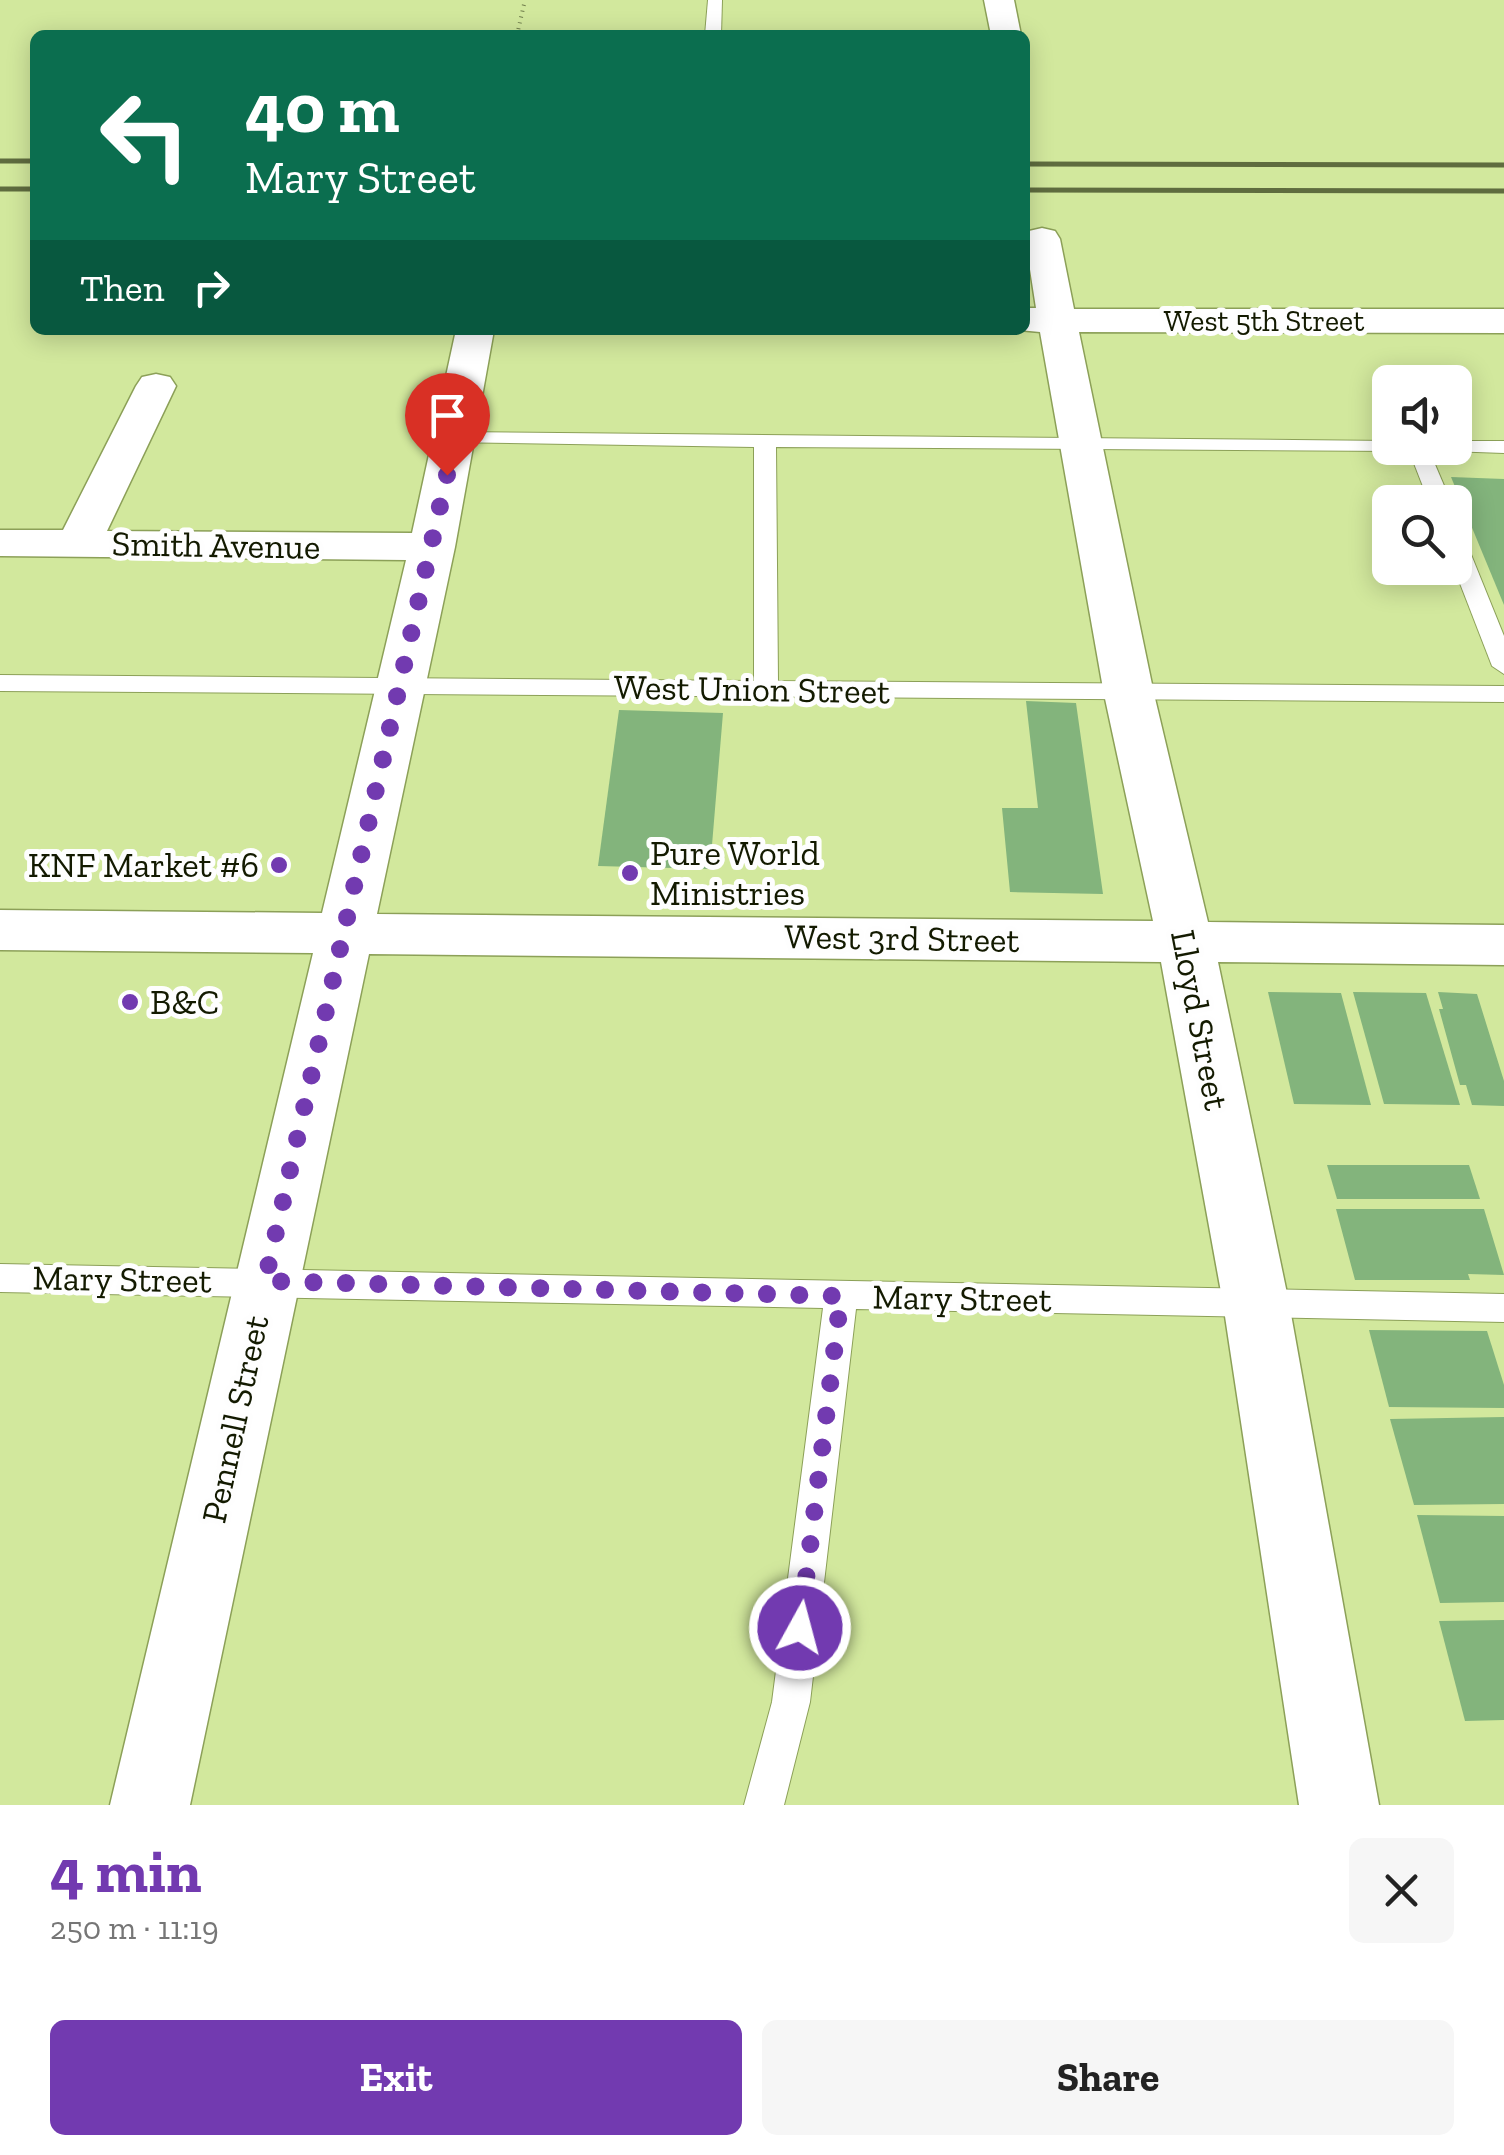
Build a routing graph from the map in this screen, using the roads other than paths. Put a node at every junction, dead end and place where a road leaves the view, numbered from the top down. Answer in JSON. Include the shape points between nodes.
{"nodes":[{"id":1,"x":715,"y":0,"type":"edge"},
{"id":2,"x":999,"y":0,"type":"edge"},
{"id":3,"x":713,"y":30,"type":"edge"},
{"id":4,"x":1005,"y":30,"type":"edge"},
{"id":5,"x":1042,"y":239,"type":"dead end"},
{"id":6,"x":1040,"y":320,"type":"edge"},
{"id":7,"x":1504,"y":321,"type":"edge"},
{"id":8,"x":475,"y":335,"type":"edge"},
{"id":9,"x":156,"y":386,"type":"dead end"},
{"id":10,"x":454,"y":438,"type":"junction"},
{"id":11,"x":765,"y":441,"type":"junction"},
{"id":12,"x":1084,"y":446,"type":"junction"},
{"id":13,"x":1372,"y":447,"type":"edge"},
{"id":14,"x":1472,"y":447,"type":"edge"},
{"id":15,"x":1504,"y":448,"type":"edge"},
{"id":16,"x":0,"y":543,"type":"edge"},
{"id":17,"x":79,"y":543,"type":"junction"},
{"id":18,"x":432,"y":548,"type":"junction"},
{"id":19,"x":1472,"y":585,"type":"edge"},
{"id":20,"x":1504,"y":666,"type":"edge"},
{"id":21,"x":0,"y":683,"type":"edge"},
{"id":22,"x":398,"y":687,"type":"junction"},
{"id":23,"x":766,"y":688,"type":"junction"},
{"id":24,"x":1129,"y":694,"type":"junction"},
{"id":25,"x":1504,"y":694,"type":"edge"},
{"id":26,"x":0,"y":930,"type":"edge"},
{"id":27,"x":344,"y":933,"type":"junction"},
{"id":28,"x":1185,"y":940,"type":"junction"},
{"id":29,"x":1504,"y":945,"type":"edge"},
{"id":30,"x":0,"y":1278,"type":"edge"},
{"id":31,"x":265,"y":1281,"type":"junction"},
{"id":32,"x":841,"y":1296,"type":"junction"},
{"id":33,"x":1256,"y":1304,"type":"junction"},
{"id":34,"x":1504,"y":1308,"type":"edge"},
{"id":35,"x":150,"y":1805,"type":"edge"},
{"id":36,"x":764,"y":1805,"type":"edge"},
{"id":37,"x":1340,"y":1805,"type":"edge"}],
"edges":[{"from":1,"to":3,"type":"lane"},
{"from":2,"to":4,"type":"street"},
{"from":5,"to":6,"type":"street","name":"Lloyd Street"},
{"from":6,"to":7,"type":"street","name":"West 5th Street"},
{"from":6,"to":12,"type":"street","name":"Lloyd Street"},
{"from":8,"to":10,"type":"street","name":"Pennell Street"},
{"from":9,"to":17,"type":"street"},
{"from":10,"to":11,"type":"lane"},
{"from":10,"to":18,"type":"street","name":"Pennell Street"},
{"from":11,"to":12,"type":"lane"},
{"from":11,"to":23,"type":"lane"},
{"from":12,"to":13,"type":"lane"},
{"from":12,"to":24,"type":"street","name":"Lloyd Street"},
{"from":14,"to":15,"type":"lane"},
{"from":16,"to":17,"type":"street","name":"Smith Avenue"},
{"from":17,"to":18,"type":"street","name":"Smith Avenue"},
{"from":18,"to":22,"type":"street","name":"Pennell Street"},
{"from":19,"to":20,"type":"lane"},
{"from":21,"to":22,"type":"lane","name":"West Union Street"},
{"from":22,"to":23,"type":"lane","name":"West Union Street"},
{"from":22,"to":27,"type":"street","name":"Pennell Street"},
{"from":23,"to":24,"type":"lane","name":"West Union Street"},
{"from":24,"to":25,"type":"lane","name":"West Union Street"},
{"from":24,"to":28,"type":"street","name":"Lloyd Street"},
{"from":26,"to":27,"type":"street","name":"West 3rd Street"},
{"from":27,"to":28,"type":"street","name":"West 3rd Street"},
{"from":27,"to":31,"type":"street","name":"Pennell Street"},
{"from":28,"to":29,"type":"street","name":"West 3rd Street"},
{"from":28,"to":33,"type":"street","name":"Lloyd Street"},
{"from":30,"to":31,"type":"lane","name":"Mary Street"},
{"from":31,"to":32,"type":"lane","name":"Mary Street"},
{"from":31,"to":35,"type":"street","name":"Pennell Street"},
{"from":32,"to":33,"type":"lane","name":"Mary Street"},
{"from":32,"to":36,"type":"lane","via":[[791,1702]]},
{"from":33,"to":34,"type":"lane","name":"Mary Street"},
{"from":33,"to":37,"type":"street","name":"Lloyd Street"}]}
